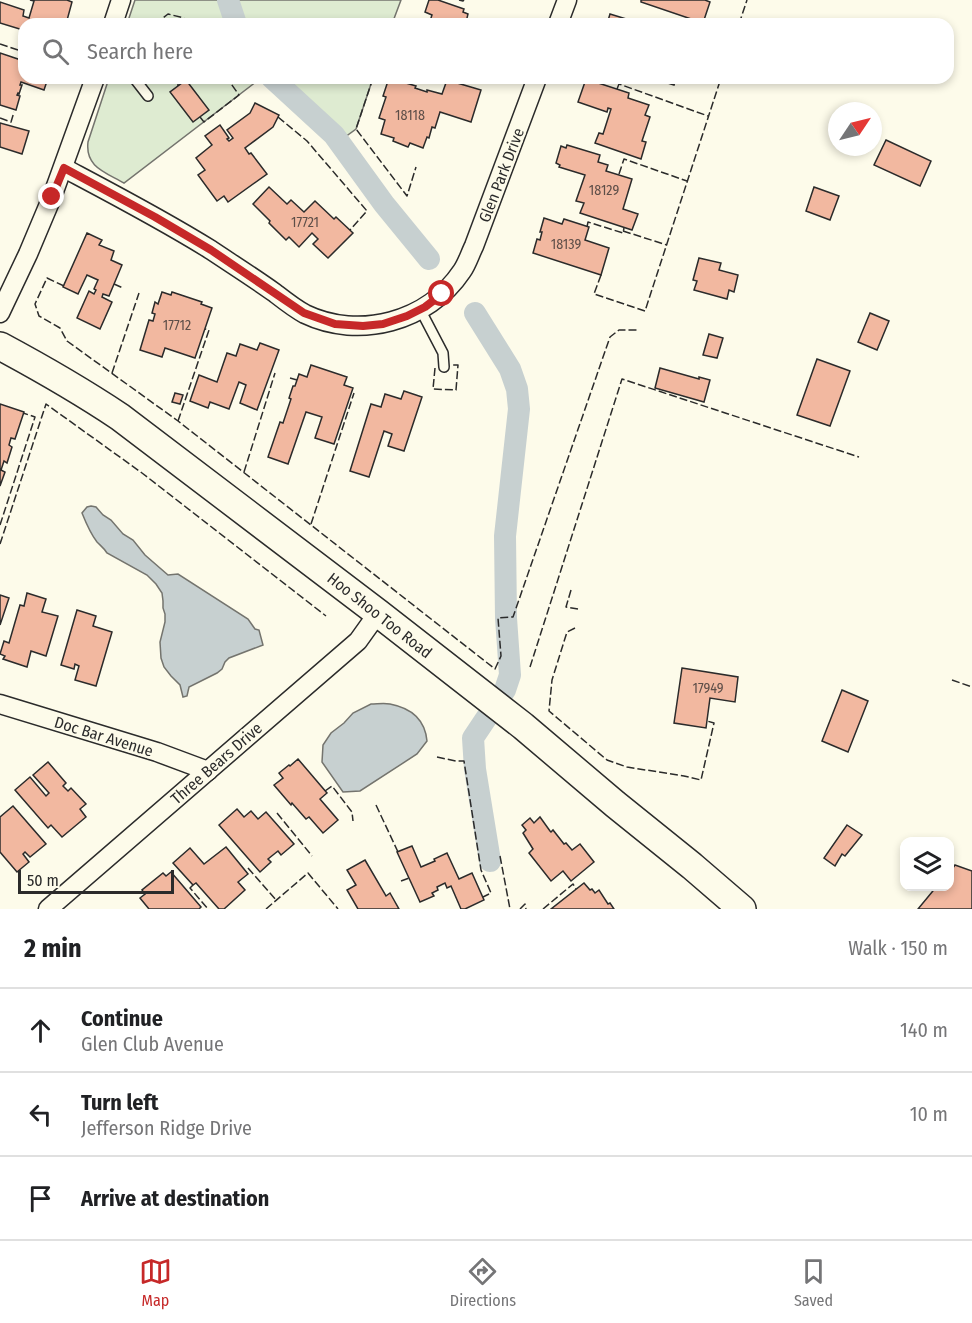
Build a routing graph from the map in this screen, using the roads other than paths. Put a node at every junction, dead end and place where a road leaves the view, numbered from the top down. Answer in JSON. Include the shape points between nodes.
{"nodes":[{"id":1,"x":121,"y":0,"type":"edge"},
{"id":2,"x":567,"y":0,"type":"edge"},
{"id":3,"x":115,"y":18,"type":"edge"},
{"id":4,"x":560,"y":18,"type":"edge"},
{"id":5,"x":93,"y":84,"type":"edge"},
{"id":6,"x":138,"y":84,"type":"edge"},
{"id":7,"x":535,"y":84,"type":"edge"},
{"id":8,"x":147,"y":96,"type":"dead end"},
{"id":9,"x":64,"y":168,"type":"junction"},
{"id":10,"x":420,"y":309,"type":"junction"},
{"id":11,"x":0,"y":314,"type":"edge"},
{"id":12,"x":0,"y":346,"type":"edge"},
{"id":13,"x":444,"y":367,"type":"dead end"},
{"id":14,"x":378,"y":613,"type":"junction"},
{"id":15,"x":0,"y":704,"type":"edge"},
{"id":16,"x":208,"y":771,"type":"junction"},
{"id":17,"x":48,"y":909,"type":"edge"},
{"id":18,"x":741,"y":909,"type":"edge"}],
"edges":[{"from":1,"to":3,"type":"street"},
{"from":2,"to":4,"type":"street"},
{"from":5,"to":9,"type":"street"},
{"from":6,"to":8,"type":"lane"},
{"from":7,"to":10,"type":"street","name":"Glen Park Drive","via":[[462,271],[442,294]]},
{"from":9,"to":10,"type":"street","name":"Glen Park Drive","via":[[211,250],[304,313],[335,324],[363,326],[383,324]]},
{"from":9,"to":11,"type":"street"},
{"from":10,"to":13,"type":"lane","via":[[443,353]]},
{"from":12,"to":14,"type":"street","name":"Hoo Shoo Too Road","via":[[120,417]]},
{"from":14,"to":16,"type":"street","name":"Three Bears Drive","via":[[361,637]]},
{"from":14,"to":18,"type":"street","name":"Hoo Shoo Too Road","via":[[507,713]]},
{"from":15,"to":16,"type":"street","name":"Doc Bar Avenue"},
{"from":16,"to":17,"type":"street","name":"Three Bears Drive"}]}
